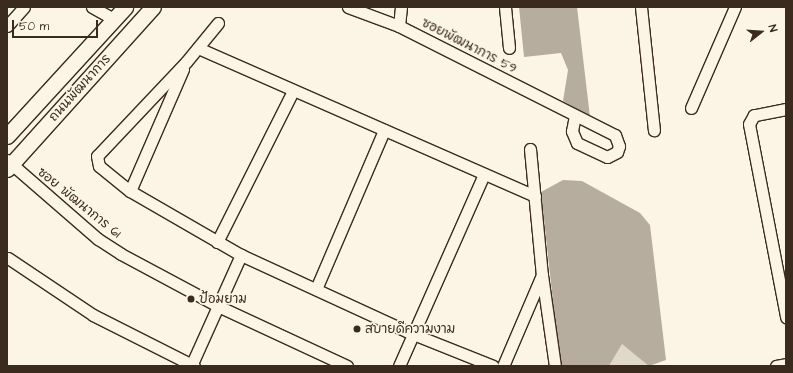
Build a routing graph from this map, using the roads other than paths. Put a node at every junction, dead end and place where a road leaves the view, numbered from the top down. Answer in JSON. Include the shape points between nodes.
{"nodes":[{"id":1,"x":24,"y":7,"type":"edge"},
{"id":2,"x":92,"y":7,"type":"edge"},
{"id":3,"x":125,"y":7,"type":"edge"},
{"id":4,"x":153,"y":7,"type":"edge"},
{"id":5,"x":348,"y":7,"type":"edge"},
{"id":6,"x":402,"y":7,"type":"edge"},
{"id":7,"x":505,"y":7,"type":"edge"},
{"id":8,"x":641,"y":7,"type":"edge"},
{"id":9,"x":735,"y":7,"type":"edge"},
{"id":10,"x":114,"y":19,"type":"junction"},
{"id":11,"x":218,"y":23,"type":"dead end"},
{"id":12,"x":7,"y":26,"type":"edge"},
{"id":13,"x":399,"y":26,"type":"junction"},
{"id":14,"x":198,"y":48,"type":"junction"},
{"id":15,"x":509,"y":48,"type":"dead end"},
{"id":16,"x":186,"y":62,"type":"junction"},
{"id":17,"x":293,"y":91,"type":"junction"},
{"id":18,"x":691,"y":108,"type":"dead end"},
{"id":19,"x":786,"y":108,"type":"edge"},
{"id":20,"x":575,"y":115,"type":"dead end"},
{"id":21,"x":384,"y":130,"type":"junction"},
{"id":22,"x":654,"y":130,"type":"dead end"},
{"id":23,"x":7,"y":136,"type":"edge"},
{"id":24,"x":530,"y":149,"type":"dead end"},
{"id":25,"x":9,"y":164,"type":"edge"},
{"id":26,"x":484,"y":174,"type":"junction"},
{"id":27,"x":130,"y":191,"type":"junction"},
{"id":28,"x":535,"y":196,"type":"junction"},
{"id":29,"x":217,"y":242,"type":"junction"},
{"id":30,"x":241,"y":255,"type":"junction"},
{"id":31,"x":8,"y":258,"type":"dead end"},
{"id":32,"x":542,"y":275,"type":"junction"},
{"id":33,"x":316,"y":289,"type":"junction"},
{"id":34,"x":220,"y":307,"type":"junction"},
{"id":35,"x":786,"y":317,"type":"edge"},
{"id":36,"x":413,"y":334,"type":"junction"},
{"id":37,"x":786,"y":364,"type":"edge"},
{"id":38,"x":192,"y":366,"type":"edge"},
{"id":39,"x":347,"y":366,"type":"edge"},
{"id":40,"x":399,"y":366,"type":"edge"},
{"id":41,"x":493,"y":366,"type":"edge"},
{"id":42,"x":503,"y":366,"type":"edge"},
{"id":43,"x":555,"y":366,"type":"edge"},
{"id":44,"x":776,"y":366,"type":"edge"}],
"edges":[{"from":1,"to":12,"type":"street"},
{"from":2,"to":10,"type":"street"},
{"from":3,"to":10,"type":"main road","name":"ถนนพัฒนาการ"},
{"from":4,"to":25,"type":"main road","name":"ถนนพัฒนาการ"},
{"from":5,"to":13,"type":"street","name":"ซอยพัฒนาการ 59"},
{"from":6,"to":13,"type":"street"},
{"from":7,"to":15,"type":"street"},
{"from":8,"to":22,"type":"street"},
{"from":9,"to":18,"type":"street"},
{"from":10,"to":23,"type":"main road","name":"ถนนพัฒนาการ"},
{"from":11,"to":14,"type":"street"},
{"from":13,"to":20,"type":"street","name":"ซอยพัฒนาการ 59"},
{"from":14,"to":16,"type":"street"},
{"from":14,"to":17,"type":"street"},
{"from":16,"to":27,"type":"street"},
{"from":16,"to":27,"type":"street","via":[[97,156],[99,166]]},
{"from":17,"to":21,"type":"street"},
{"from":17,"to":29,"type":"street"},
{"from":19,"to":35,"type":"street","via":[[754,115],[749,124]]},
{"from":21,"to":26,"type":"street"},
{"from":21,"to":33,"type":"street"},
{"from":24,"to":28,"type":"street"},
{"from":25,"to":34,"type":"street","name":"ซอย พัฒนาการ 61","via":[[98,239]]},
{"from":26,"to":28,"type":"street"},
{"from":26,"to":36,"type":"street"},
{"from":27,"to":29,"type":"street"},
{"from":28,"to":32,"type":"street"},
{"from":29,"to":30,"type":"street"},
{"from":30,"to":33,"type":"street"},
{"from":30,"to":34,"type":"street"},
{"from":31,"to":38,"type":"street","via":[[93,315]]},
{"from":32,"to":42,"type":"street"},
{"from":32,"to":43,"type":"street"},
{"from":33,"to":36,"type":"street"},
{"from":34,"to":38,"type":"street"},
{"from":34,"to":39,"type":"street","name":"ซอย พัฒนาการ 61"},
{"from":36,"to":40,"type":"street"},
{"from":36,"to":41,"type":"street"},
{"from":37,"to":44,"type":"street"}]}
